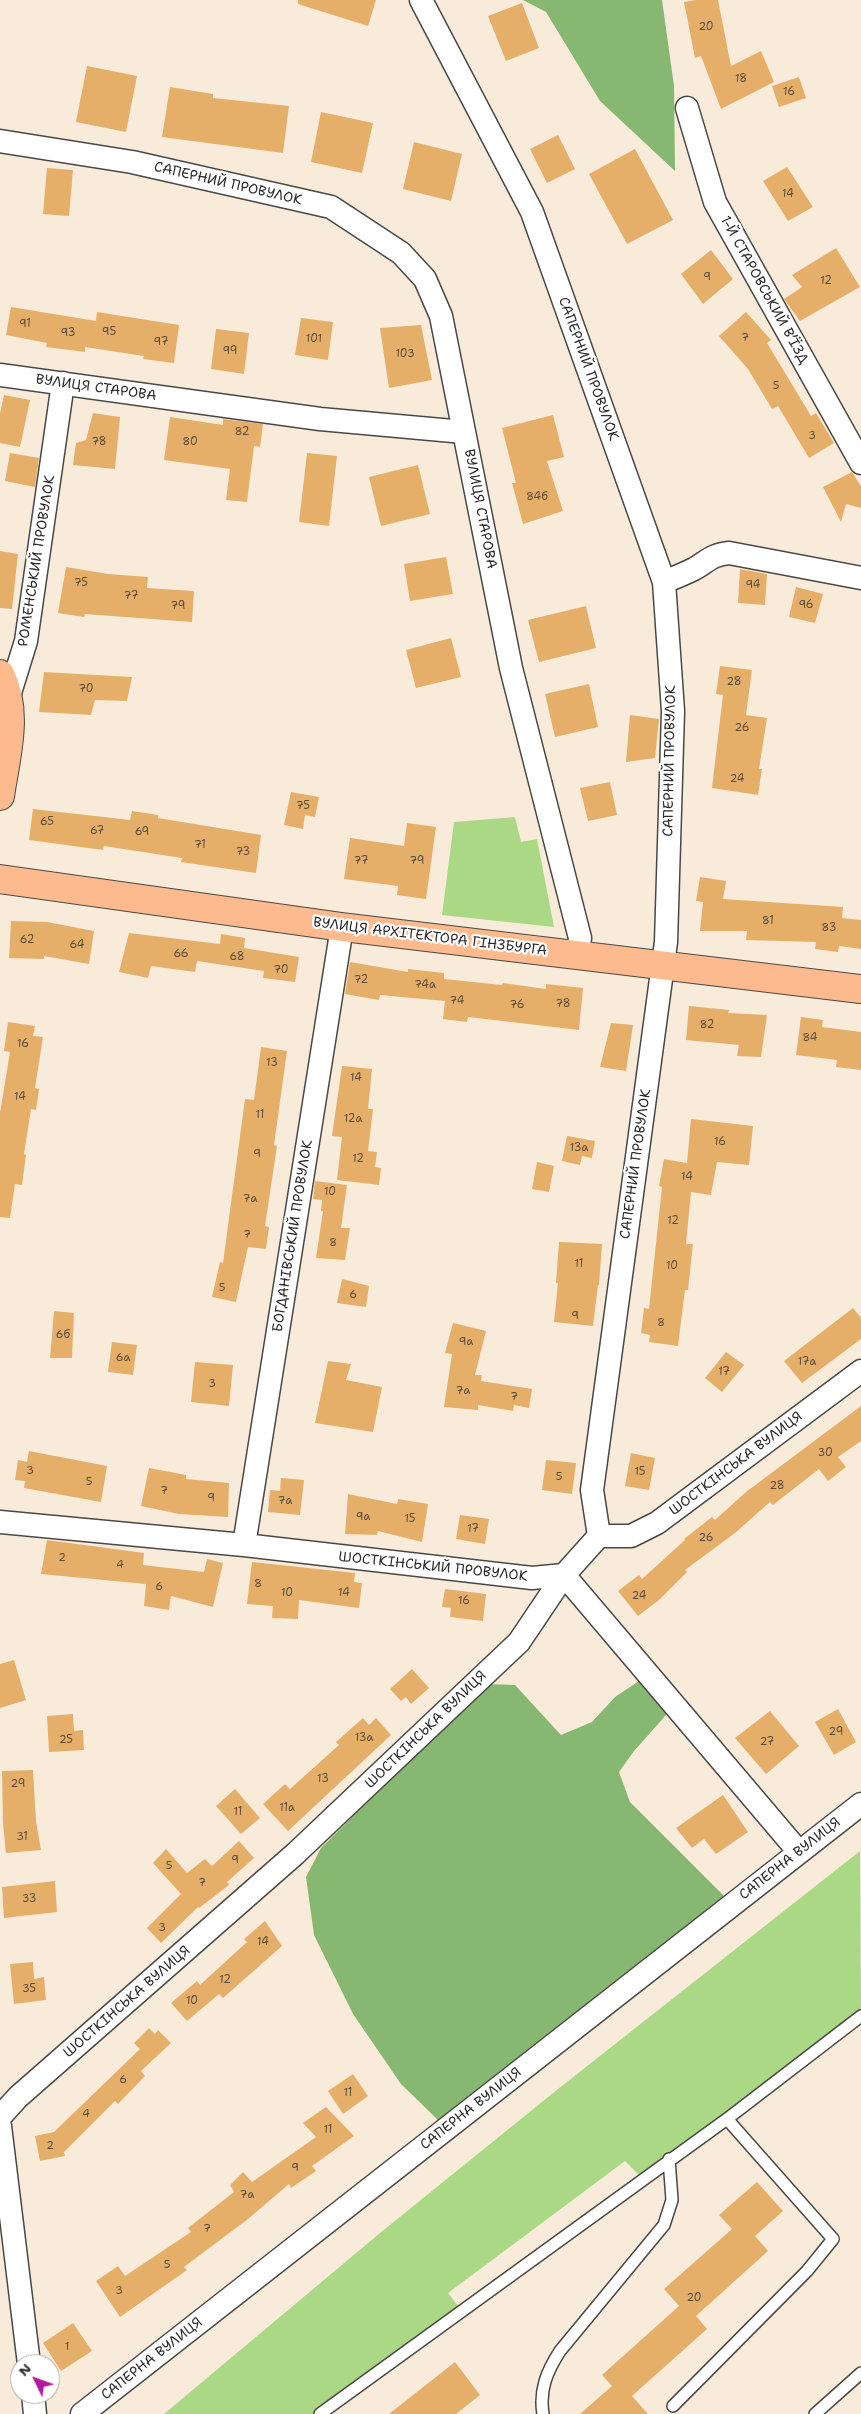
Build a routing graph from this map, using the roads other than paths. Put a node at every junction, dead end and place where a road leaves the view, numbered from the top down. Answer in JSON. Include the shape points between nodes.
{"nodes":[{"id":1,"x":421,"y":0,"type":"edge"},
{"id":2,"x":687,"y":108,"type":"dead end"},
{"id":3,"x":0,"y":141,"type":"edge"},
{"id":4,"x":0,"y":375,"type":"edge"},
{"id":5,"x":63,"y":383,"type":"junction"},
{"id":6,"x":464,"y":432,"type":"junction"},
{"id":7,"x":861,"y":463,"type":"edge"},
{"id":8,"x":861,"y":578,"type":"edge"},
{"id":9,"x":664,"y":582,"type":"junction"},
{"id":10,"x":5,"y":685,"type":"edge"},
{"id":11,"x":0,"y":796,"type":"edge"},
{"id":12,"x":0,"y":879,"type":"edge"},
{"id":13,"x":342,"y":926,"type":"junction"},
{"id":14,"x":578,"y":954,"type":"junction"},
{"id":15,"x":663,"y":966,"type":"junction"},
{"id":16,"x":861,"y":989,"type":"edge"},
{"id":17,"x":861,"y":1371,"type":"edge"},
{"id":18,"x":0,"y":1522,"type":"edge"},
{"id":19,"x":599,"y":1536,"type":"junction"},
{"id":20,"x":244,"y":1546,"type":"junction"},
{"id":21,"x":564,"y":1575,"type":"junction"},
{"id":22,"x":861,"y":1804,"type":"edge"},
{"id":23,"x":799,"y":1852,"type":"junction"},
{"id":24,"x":861,"y":2016,"type":"edge"},
{"id":25,"x":0,"y":2117,"type":"edge"},
{"id":26,"x":727,"y":2119,"type":"junction"},
{"id":27,"x":0,"y":2126,"type":"edge"},
{"id":28,"x":669,"y":2160,"type":"junction"},
{"id":29,"x":28,"y":2354,"type":"edge"},
{"id":30,"x":861,"y":2372,"type":"edge"},
{"id":31,"x":674,"y":2406,"type":"dead end"},
{"id":32,"x":82,"y":2414,"type":"edge"},
{"id":33,"x":320,"y":2414,"type":"edge"},
{"id":34,"x":543,"y":2414,"type":"edge"},
{"id":35,"x":814,"y":2414,"type":"edge"}],
"edges":[{"from":1,"to":9,"type":"street","name":"САПЕРНИЙ ПРОВУЛОК","via":[[532,212]]},
{"from":2,"to":7,"type":"street","name":"1-Й СТАРОВСЬКИЙ В’ЇЗД","via":[[715,202]]},
{"from":3,"to":6,"type":"street","name":"САПЕРНИЙ ПРОВУЛОК","via":[[132,162],[331,207],[400,253],[425,280],[441,316]]},
{"from":4,"to":5,"type":"street","name":"ВУЛИЦЯ СТАРОВА"},
{"from":5,"to":6,"type":"street","name":"ВУЛИЦЯ СТАРОВА","via":[[320,419]]},
{"from":5,"to":10,"type":"street","name":"РОМЕНСЬКИЙ ПРОВУЛОК","via":[[26,641]]},
{"from":6,"to":14,"type":"street","name":"ВУЛИЦЯ СТАРОВА","via":[[511,668],[580,938]]},
{"from":8,"to":9,"type":"street","via":[[729,553],[704,560],[695,568]]},
{"from":9,"to":15,"type":"street","name":"САПЕРНИЙ ПРОВУЛОК","via":[[673,710]]},
{"from":10,"to":11,"type":"main road","name":"РОМЕНСЬКИЙ ПРОВУЛОК","via":[[11,718]]},
{"from":12,"to":13,"type":"main road","name":"ВУЛИЦЯ АРХІТЕКТОРА ГІНЗБУРГА"},
{"from":13,"to":14,"type":"main road","name":"ВУЛИЦЯ АРХІТЕКТОРА ГІНЗБУРГА"},
{"from":13,"to":20,"type":"street","name":"БОГДАНІВСЬКИЙ ПРОВУЛОК"},
{"from":14,"to":15,"type":"main road","name":"ВУЛИЦЯ АРХІТЕКТОРА ГІНЗБУРГА"},
{"from":15,"to":16,"type":"main road","name":"ВУЛИЦЯ АРХІТЕКТОРА ГІНЗБУРГА"},
{"from":15,"to":19,"type":"street","name":"САПЕРНИЙ ПРОВУЛОК","via":[[592,1490]]},
{"from":17,"to":19,"type":"street","name":"ШОСТКІНСЬКА ВУЛИЦЯ","via":[[657,1523],[631,1536]]},
{"from":18,"to":20,"type":"street","name":"ШОСТКІНСЬКИЙ ПРОВУЛОК"},
{"from":19,"to":21,"type":"street","name":"ШОСТКІНСЬКА ВУЛИЦЯ"},
{"from":20,"to":21,"type":"street","name":"ШОСТКІНСЬКИЙ ПРОВУЛОК","via":[[532,1578]]},
{"from":21,"to":23,"type":"street"},
{"from":21,"to":25,"type":"street","name":"ШОСТКІНСЬКА ВУЛИЦЯ","via":[[519,1642],[295,1854],[18,2097]]},
{"from":22,"to":23,"type":"street","name":"САПЕРНА ВУЛИЦЯ"},
{"from":23,"to":32,"type":"street","name":"САПЕРНА ВУЛИЦЯ"},
{"from":24,"to":26,"type":"lane"},
{"from":26,"to":28,"type":"lane"},
{"from":26,"to":31,"type":"lane","via":[[833,2239],[806,2271]]},
{"from":27,"to":29,"type":"street"},
{"from":28,"to":33,"type":"lane"},
{"from":28,"to":34,"type":"lane","via":[[672,2200],[664,2225],[548,2369],[542,2390]]},
{"from":30,"to":35,"type":"lane"}]}
